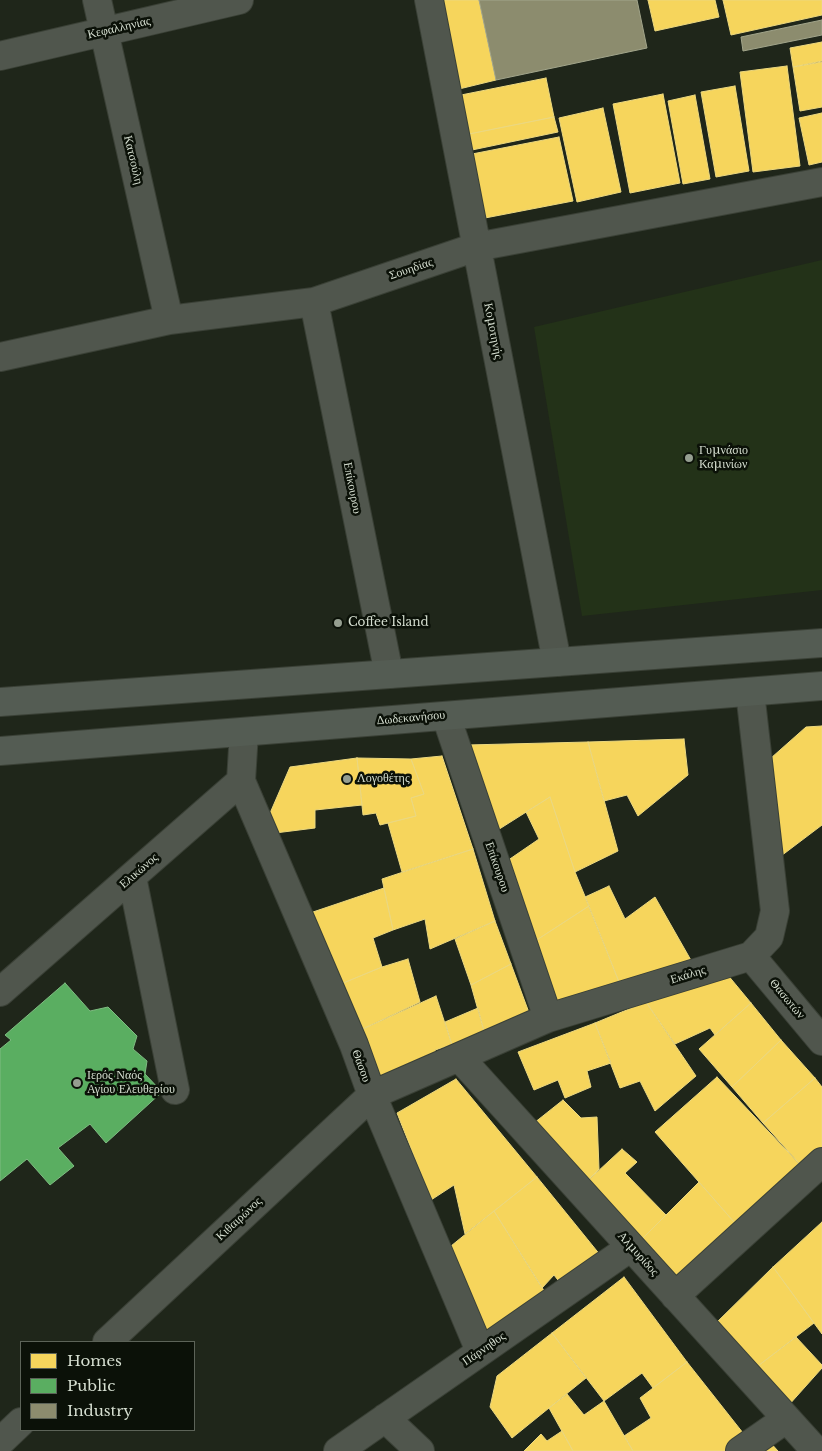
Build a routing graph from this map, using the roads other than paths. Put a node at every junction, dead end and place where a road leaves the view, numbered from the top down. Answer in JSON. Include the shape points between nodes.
{"nodes":[{"id":1,"x":97,"y":0,"type":"edge"},
{"id":2,"x":239,"y":0,"type":"edge"},
{"id":3,"x":428,"y":0,"type":"edge"},
{"id":4,"x":104,"y":32,"type":"junction"},
{"id":5,"x":0,"y":56,"type":"edge"},
{"id":6,"x":822,"y":182,"type":"edge"},
{"id":7,"x":476,"y":247,"type":"junction"},
{"id":8,"x":314,"y":302,"type":"junction"},
{"id":9,"x":170,"y":320,"type":"junction"},
{"id":10,"x":0,"y":357,"type":"edge"},
{"id":11,"x":822,"y":643,"type":"edge"},
{"id":12,"x":557,"y":662,"type":"junction"},
{"id":13,"x":389,"y":674,"type":"junction"},
{"id":14,"x":822,"y":686,"type":"edge"},
{"id":15,"x":750,"y":692,"type":"junction"},
{"id":16,"x":0,"y":702,"type":"edge"},
{"id":17,"x":446,"y":716,"type":"junction"},
{"id":18,"x":244,"y":732,"type":"junction"},
{"id":19,"x":0,"y":751,"type":"edge"},
{"id":20,"x":241,"y":781,"type":"junction"},
{"id":21,"x":132,"y":877,"type":"junction"},
{"id":22,"x":751,"y":956,"type":"junction"},
{"id":23,"x":0,"y":992,"type":"edge"},
{"id":24,"x":548,"y":1018,"type":"junction"},
{"id":25,"x":822,"y":1041,"type":"edge"},
{"id":26,"x":460,"y":1058,"type":"junction"},
{"id":27,"x":175,"y":1090,"type":"dead end"},
{"id":28,"x":372,"y":1095,"type":"junction"},
{"id":29,"x":822,"y":1162,"type":"edge"},
{"id":30,"x":631,"y":1247,"type":"junction"},
{"id":31,"x":675,"y":1296,"type":"junction"},
{"id":32,"x":108,"y":1341,"type":"edge"},
{"id":33,"x":480,"y":1352,"type":"junction"},
{"id":34,"x":385,"y":1418,"type":"junction"},
{"id":35,"x":786,"y":1419,"type":"junction"},
{"id":36,"x":20,"y":1423,"type":"edge"},
{"id":37,"x":0,"y":1442,"type":"edge"},
{"id":38,"x":338,"y":1451,"type":"edge"},
{"id":39,"x":420,"y":1451,"type":"edge"},
{"id":40,"x":740,"y":1451,"type":"edge"},
{"id":41,"x":816,"y":1451,"type":"edge"}],
"edges":[{"from":1,"to":4,"type":"street","name":"Κατσούλη"},
{"from":2,"to":4,"type":"street","name":"Κεφαλληνίας"},
{"from":3,"to":7,"type":"street","name":"Κομοτηνής"},
{"from":4,"to":5,"type":"street","name":"Κεφαλληνίας"},
{"from":4,"to":9,"type":"street","name":"Κατσούλη"},
{"from":6,"to":7,"type":"street","name":"Σουηδίας"},
{"from":7,"to":8,"type":"street","name":"Σουηδίας"},
{"from":7,"to":12,"type":"street","name":"Κομοτηνής"},
{"from":8,"to":9,"type":"street","name":"Σουηδίας"},
{"from":8,"to":13,"type":"street","name":"Επίκουρου"},
{"from":9,"to":10,"type":"street","name":"Σουηδίας"},
{"from":11,"to":12,"type":"street"},
{"from":12,"to":13,"type":"street"},
{"from":13,"to":16,"type":"street"},
{"from":14,"to":15,"type":"street","name":"Δωδεκανήσου"},
{"from":15,"to":17,"type":"street","name":"Δωδεκανήσου"},
{"from":15,"to":22,"type":"street","name":"Εκάλης","via":[[775,911],[769,937]]},
{"from":17,"to":18,"type":"street","name":"Δωδεκανήσου"},
{"from":17,"to":24,"type":"street","name":"Επίκουρου"},
{"from":18,"to":19,"type":"street","name":"Δωδεκανήσου"},
{"from":18,"to":20,"type":"street"},
{"from":20,"to":21,"type":"street","name":"Ελικώνος"},
{"from":20,"to":28,"type":"street","name":"Θάσου","via":[[354,1045]]},
{"from":21,"to":23,"type":"street","name":"Ελικώνος"},
{"from":21,"to":27,"type":"street"},
{"from":22,"to":24,"type":"street","name":"Εκάλης"},
{"from":22,"to":25,"type":"street","name":"Θασωτών"},
{"from":24,"to":26,"type":"street","name":"Εκάλης"},
{"from":26,"to":28,"type":"street","name":"Εκάλης"},
{"from":26,"to":30,"type":"street","name":"Αλμυρίδος"},
{"from":28,"to":32,"type":"street","name":"Κιθαιρώνος"},
{"from":28,"to":33,"type":"street","name":"Θάσου"},
{"from":29,"to":31,"type":"street"},
{"from":30,"to":31,"type":"street","name":"Αλμυρίδος"},
{"from":30,"to":33,"type":"street","name":"Πάρνηθος"},
{"from":31,"to":35,"type":"street","name":"Αλμυρίδος"},
{"from":33,"to":34,"type":"street","name":"Πάρνηθος"},
{"from":34,"to":38,"type":"street","name":"Πάρνηθος"},
{"from":34,"to":39,"type":"street"},
{"from":35,"to":40,"type":"street"},
{"from":35,"to":41,"type":"street","name":"Αλμυρίδος"},
{"from":36,"to":37,"type":"street"}]}
